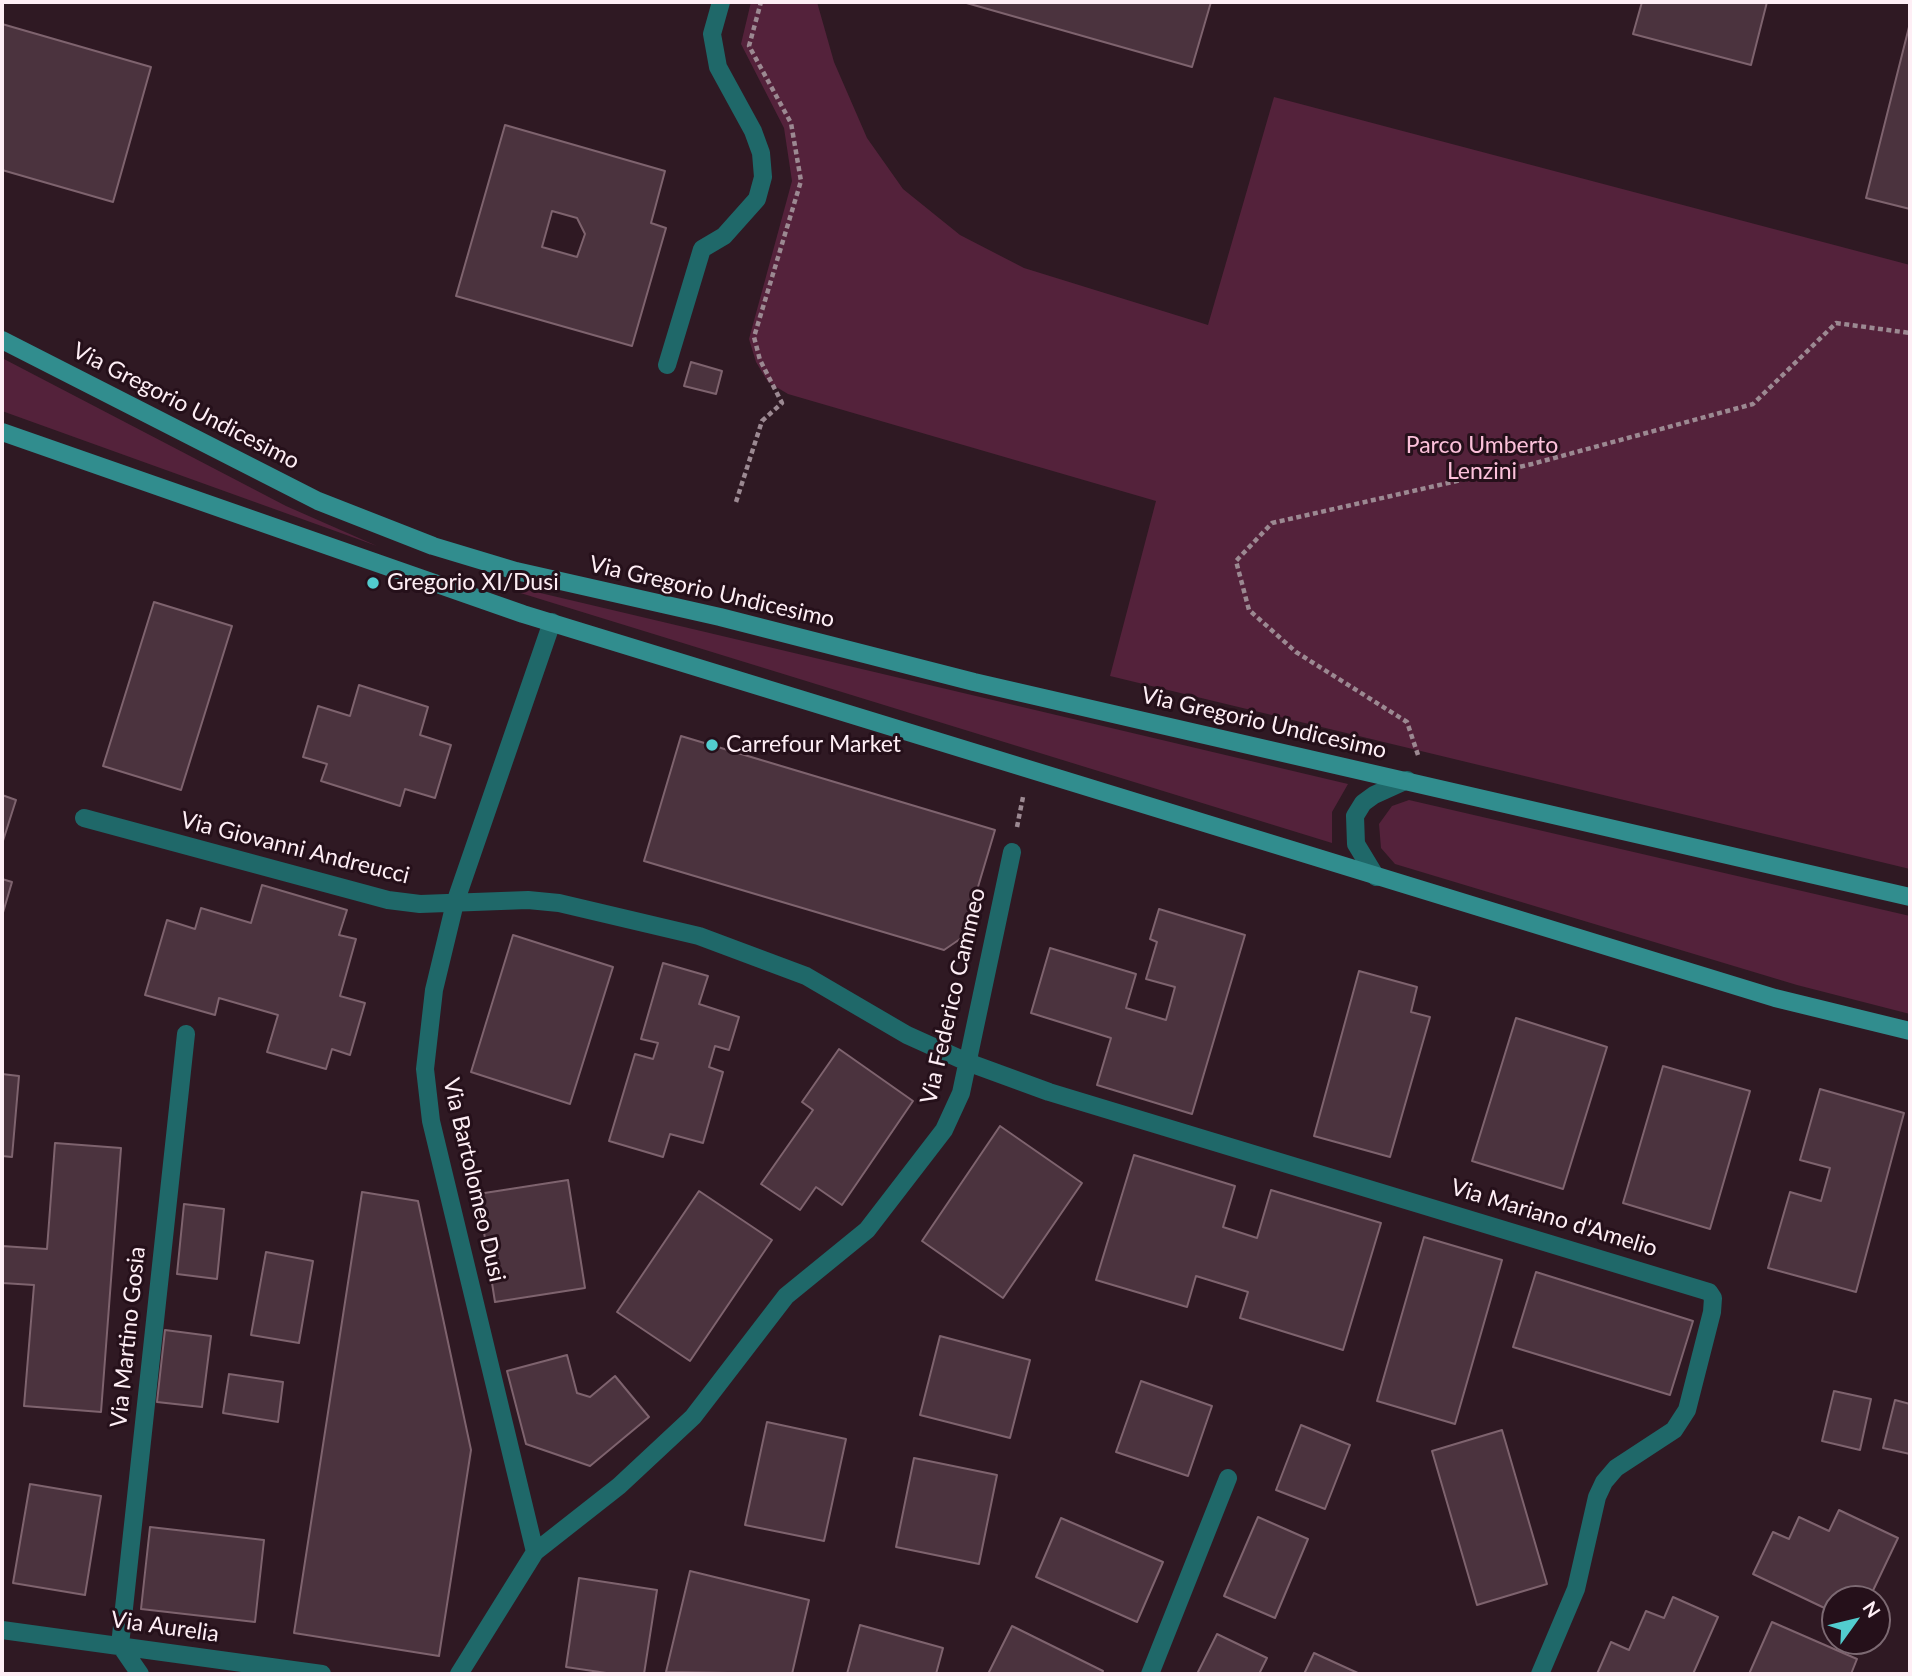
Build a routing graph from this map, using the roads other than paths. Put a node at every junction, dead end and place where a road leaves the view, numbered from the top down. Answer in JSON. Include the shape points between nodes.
{"nodes":[{"id":1,"x":721,"y":2,"type":"edge"},
{"id":2,"x":2,"y":340,"type":"edge"},
{"id":3,"x":667,"y":365,"type":"dead end"},
{"id":4,"x":2,"y":432,"type":"edge"},
{"id":5,"x":552,"y":622,"type":"junction"},
{"id":6,"x":1407,"y":780,"type":"junction"},
{"id":7,"x":84,"y":818,"type":"dead end"},
{"id":8,"x":1012,"y":852,"type":"road end"},
{"id":9,"x":1376,"y":877,"type":"junction"},
{"id":10,"x":1910,"y":897,"type":"edge"},
{"id":11,"x":456,"y":903,"type":"junction"},
{"id":12,"x":1910,"y":1031,"type":"edge"},
{"id":13,"x":186,"y":1034,"type":"dead end"},
{"id":14,"x":967,"y":1062,"type":"junction"},
{"id":15,"x":1228,"y":1478,"type":"dead end"},
{"id":16,"x":535,"y":1552,"type":"junction"},
{"id":17,"x":2,"y":1630,"type":"edge"},
{"id":18,"x":120,"y":1645,"type":"junction"},
{"id":19,"x":140,"y":1674,"type":"edge"},
{"id":20,"x":322,"y":1674,"type":"edge"},
{"id":21,"x":459,"y":1674,"type":"edge"},
{"id":22,"x":1150,"y":1674,"type":"edge"},
{"id":23,"x":1540,"y":1674,"type":"edge"}],
"edges":[{"from":1,"to":3,"type":"street","via":[[712,34],[718,67],[753,131],[763,177],[757,199],[724,236],[702,249]]},
{"from":2,"to":6,"type":"street","name":"Via Gregorio Undicesimo","via":[[318,501],[433,546],[516,571],[974,682]]},
{"from":4,"to":5,"type":"street"},
{"from":5,"to":9,"type":"street"},
{"from":5,"to":11,"type":"street","name":"Via Bartolomeo Dusi"},
{"from":6,"to":9,"type":"street","name":"Via Gregorio Undicesimo","via":[[1374,795],[1356,816],[1356,844]]},
{"from":6,"to":10,"type":"street","name":"Via Gregorio Undicesimo"},
{"from":7,"to":11,"type":"street","name":"Via Giovanni Andreucci","via":[[388,900]]},
{"from":8,"to":14,"type":"street","name":"Via Federico Cammeo"},
{"from":9,"to":12,"type":"street","via":[[1810,1008]]},
{"from":11,"to":14,"type":"street","name":"Via Giovanni Andreucci","via":[[559,903],[699,936],[806,976],[907,1035]]},
{"from":11,"to":16,"type":"street","name":"Via Bartolomeo Dusi","via":[[429,1019],[426,1093]]},
{"from":13,"to":18,"type":"street","name":"Via Martino Gosia"},
{"from":14,"to":16,"type":"street","name":"Via Federico Cammeo","via":[[961,1093],[944,1130],[867,1230],[786,1296],[692,1417],[660,1450]]},
{"from":14,"to":23,"type":"street","name":"Via Mariano d'Amelio","via":[[1049,1092],[1709,1292],[1712,1312],[1687,1410],[1674,1430],[1616,1468],[1604,1482],[1576,1589]]},
{"from":15,"to":22,"type":"street"},
{"from":16,"to":21,"type":"street","name":"Via Federico Cammeo"},
{"from":17,"to":18,"type":"street","name":"Via Aurelia"},
{"from":18,"to":19,"type":"street"},
{"from":18,"to":20,"type":"street","name":"Via Aurelia"}]}
